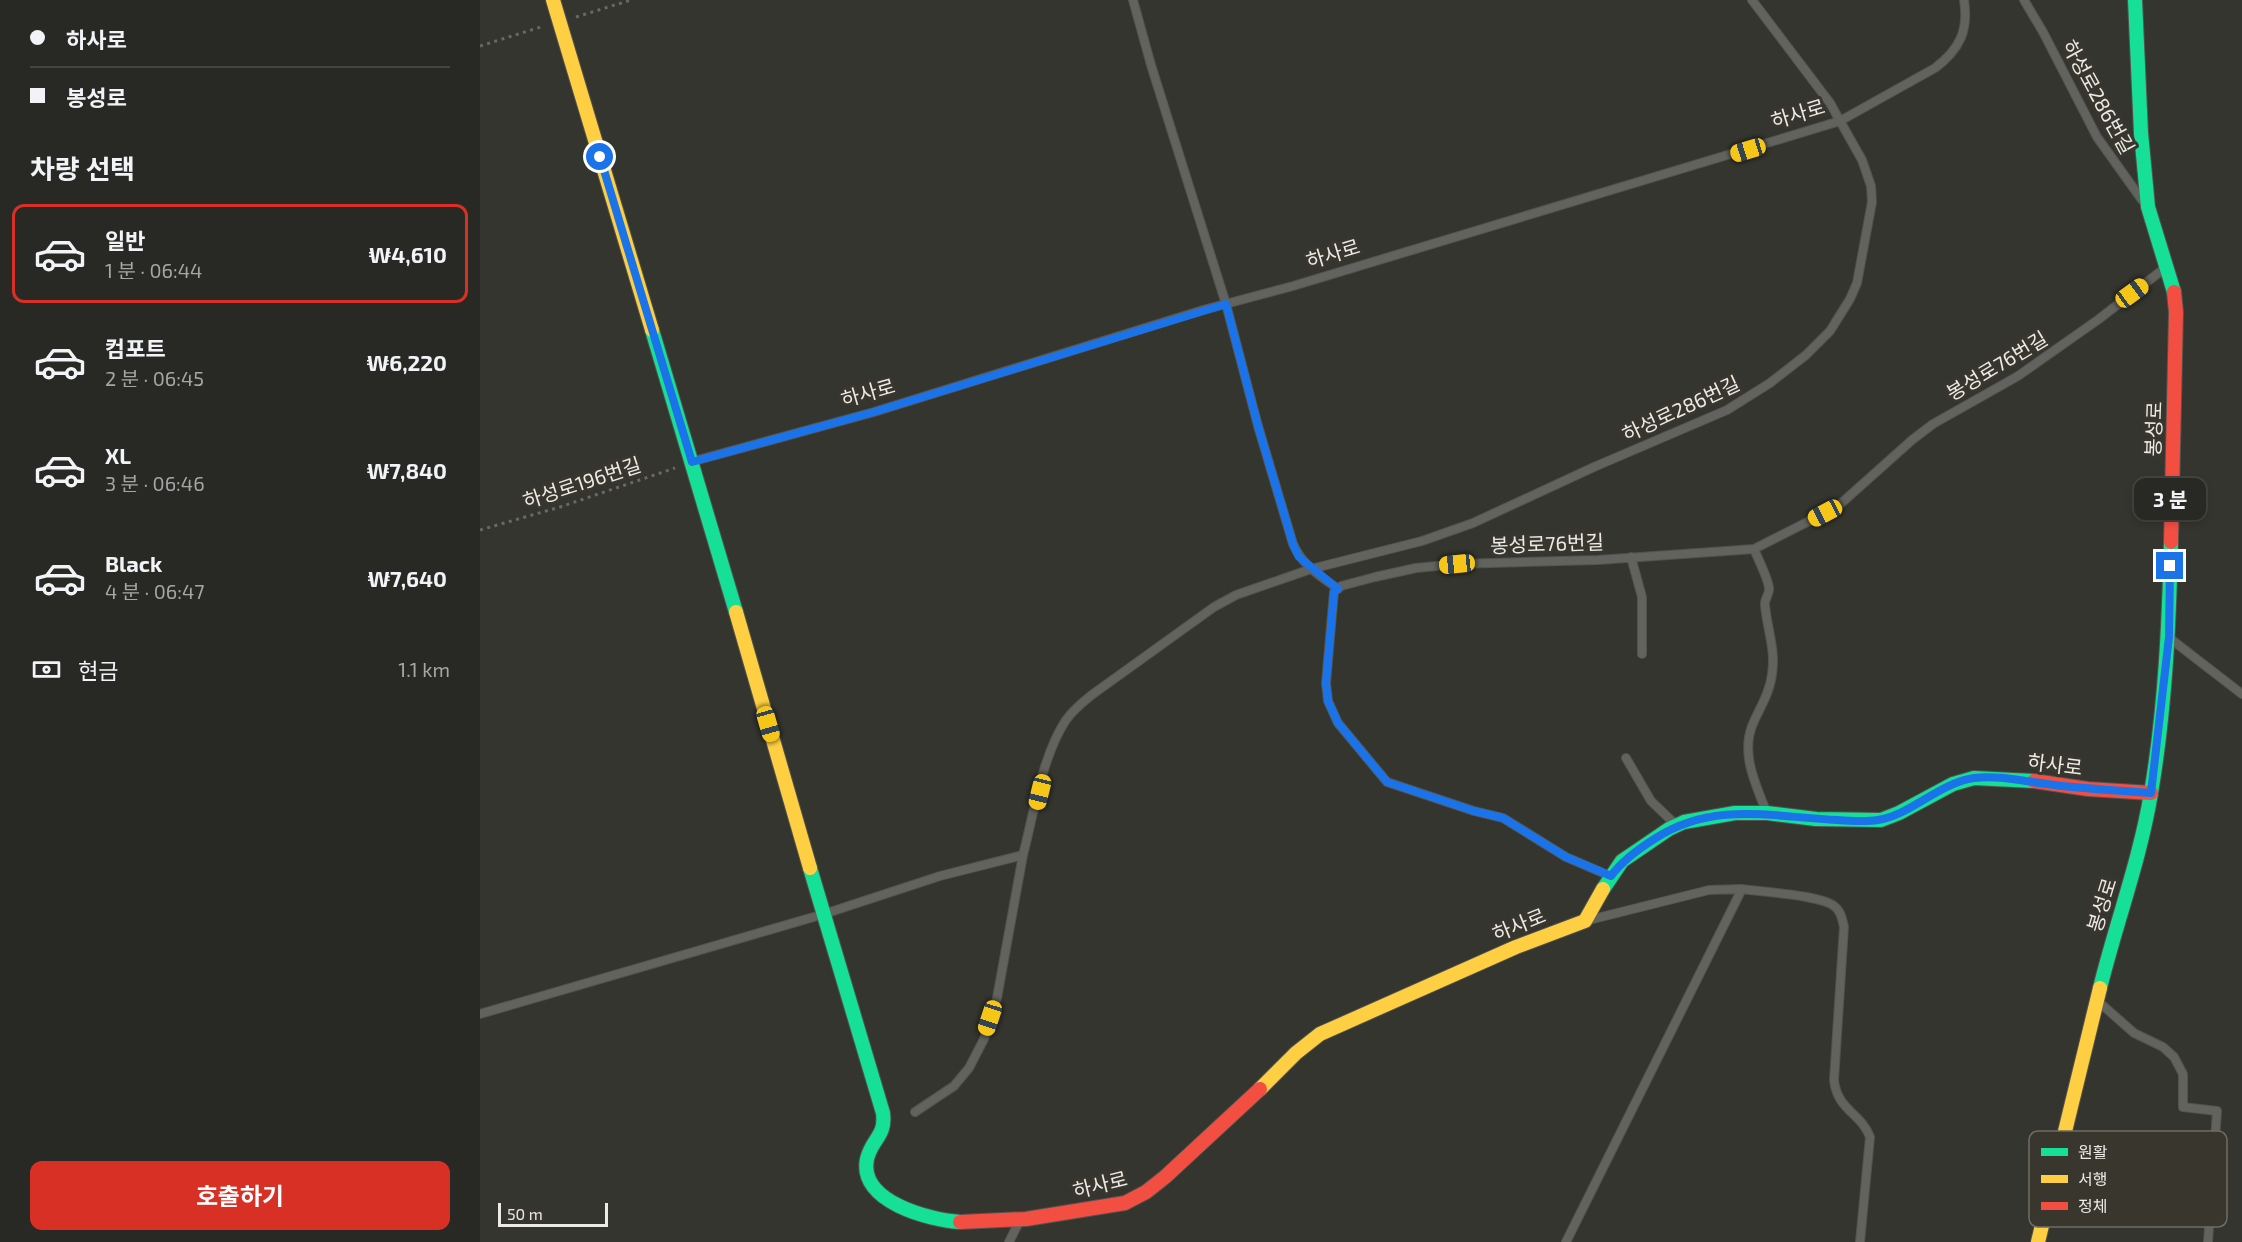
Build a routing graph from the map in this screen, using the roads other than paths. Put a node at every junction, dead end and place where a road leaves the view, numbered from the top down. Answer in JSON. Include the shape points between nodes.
{"nodes":[{"id":1,"x":553,"y":0,"type":"edge"},
{"id":2,"x":1133,"y":0,"type":"edge"},
{"id":3,"x":1752,"y":0,"type":"edge"},
{"id":4,"x":1964,"y":0,"type":"edge"},
{"id":5,"x":2024,"y":0,"type":"edge"},
{"id":6,"x":2135,"y":0,"type":"edge"},
{"id":7,"x":1840,"y":121,"type":"junction"},
{"id":8,"x":2148,"y":207,"type":"junction"},
{"id":9,"x":2167,"y":268,"type":"junction"},
{"id":10,"x":1226,"y":304,"type":"junction"},
{"id":11,"x":692,"y":462,"type":"junction"},
{"id":12,"x":1754,"y":549,"type":"junction"},
{"id":13,"x":1631,"y":557,"type":"junction"},
{"id":14,"x":1311,"y":569,"type":"junction"},
{"id":15,"x":1338,"y":589,"type":"junction"},
{"id":16,"x":2169,"y":637,"type":"junction"},
{"id":17,"x":1642,"y":654,"type":"dead end"},
{"id":18,"x":2242,"y":694,"type":"edge"},
{"id":19,"x":1626,"y":758,"type":"dead end"},
{"id":20,"x":2151,"y":793,"type":"junction"},
{"id":21,"x":1767,"y":813,"type":"junction"},
{"id":22,"x":1677,"y":826,"type":"junction"},
{"id":23,"x":1023,"y":855,"type":"junction"},
{"id":24,"x":1611,"y":876,"type":"junction"},
{"id":25,"x":1742,"y":889,"type":"junction"},
{"id":26,"x":824,"y":914,"type":"junction"},
{"id":27,"x":1585,"y":921,"type":"junction"},
{"id":28,"x":2096,"y":1000,"type":"junction"},
{"id":29,"x":480,"y":1014,"type":"edge"},
{"id":30,"x":915,"y":1112,"type":"dead end"},
{"id":31,"x":2065,"y":1131,"type":"edge"},
{"id":32,"x":2216,"y":1131,"type":"edge"},
{"id":33,"x":1019,"y":1220,"type":"junction"},
{"id":34,"x":2042,"y":1227,"type":"edge"},
{"id":35,"x":2209,"y":1227,"type":"edge"},
{"id":36,"x":1009,"y":1242,"type":"edge"},
{"id":37,"x":1566,"y":1242,"type":"edge"},
{"id":38,"x":1860,"y":1242,"type":"edge"},
{"id":39,"x":2038,"y":1242,"type":"edge"},
{"id":40,"x":2208,"y":1242,"type":"edge"}],
"edges":[{"from":1,"to":11,"type":"street","name":"하사로"},
{"from":2,"to":10,"type":"lane"},
{"from":3,"to":7,"type":"lane","name":"하사로"},
{"from":4,"to":7,"type":"lane","via":[[1965,32],[1948,58]]},
{"from":5,"to":8,"type":"lane","name":"하성로286번길","via":[[2097,137]]},
{"from":6,"to":8,"type":"street","name":"봉성로"},
{"from":7,"to":10,"type":"lane","name":"하사로"},
{"from":7,"to":14,"type":"lane","name":"하성로286번길","via":[[1868,173],[1872,202],[1857,283],[1830,331],[1806,355],[1726,411],[1490,516],[1422,541]]},
{"from":8,"to":9,"type":"street","name":"봉성로"},
{"from":9,"to":12,"type":"lane","name":"봉성로76번길","via":[[2027,370],[1933,424],[1837,507]]},
{"from":9,"to":16,"type":"street","name":"봉성로","via":[[2173,287],[2177,340]]},
{"from":10,"to":11,"type":"lane","name":"하사로","via":[[874,412]]},
{"from":10,"to":14,"type":"lane","via":[[1293,544]]},
{"from":11,"to":26,"type":"street","name":"하사로"},
{"from":12,"to":13,"type":"lane","name":"봉성로76번길"},
{"from":12,"to":21,"type":"lane","via":[[1769,588],[1764,603],[1773,645],[1772,675],[1751,729],[1748,757]]},
{"from":13,"to":15,"type":"lane","name":"봉성로76번길","via":[[1416,568]]},
{"from":13,"to":17,"type":"lane","via":[[1642,597]]},
{"from":14,"to":15,"type":"lane"},
{"from":14,"to":23,"type":"lane","via":[[1236,595],[1214,607],[1077,706],[1065,722],[1044,772]]},
{"from":15,"to":24,"type":"lane","via":[[1334,592],[1328,701],[1338,723],[1387,782],[1503,818],[1566,857]]},
{"from":16,"to":18,"type":"lane"},
{"from":16,"to":20,"type":"street","name":"봉성로"},
{"from":19,"to":22,"type":"lane","via":[[1651,801]]},
{"from":20,"to":21,"type":"street","name":"하사로","via":[[1974,778],[1953,784],[1881,820]]},
{"from":20,"to":28,"type":"street","name":"봉성로","via":[[2136,863]]},
{"from":21,"to":22,"type":"street","name":"하사로","via":[[1705,817]]},
{"from":22,"to":24,"type":"street","name":"하사로","via":[[1622,861]]},
{"from":23,"to":26,"type":"lane","via":[[940,876]]},
{"from":23,"to":30,"type":"lane","via":[[997,998],[984,1039],[954,1086]]},
{"from":24,"to":27,"type":"street","name":"하사로"},
{"from":25,"to":27,"type":"lane","name":"하사로","via":[[1709,890]]},
{"from":25,"to":37,"type":"lane"},
{"from":25,"to":38,"type":"lane","name":"하사로","via":[[1820,900],[1834,905],[1842,915],[1834,1080],[1841,1103],[1862,1122],[1870,1137]]},
{"from":26,"to":29,"type":"lane"},
{"from":26,"to":33,"type":"street","name":"하사로","via":[[884,1117],[883,1131],[867,1158],[870,1182],[882,1196],[924,1216],[953,1222]]},
{"from":27,"to":33,"type":"street","name":"하사로","via":[[1320,1034],[1143,1193],[1123,1204]]},
{"from":28,"to":31,"type":"street","name":"봉성로"},
{"from":28,"to":32,"type":"lane","via":[[2134,1033],[2174,1057],[2183,1074],[2183,1107],[2217,1111]]},
{"from":33,"to":36,"type":"lane"},
{"from":34,"to":39,"type":"street","name":"봉성로"},
{"from":35,"to":40,"type":"lane"}]}
